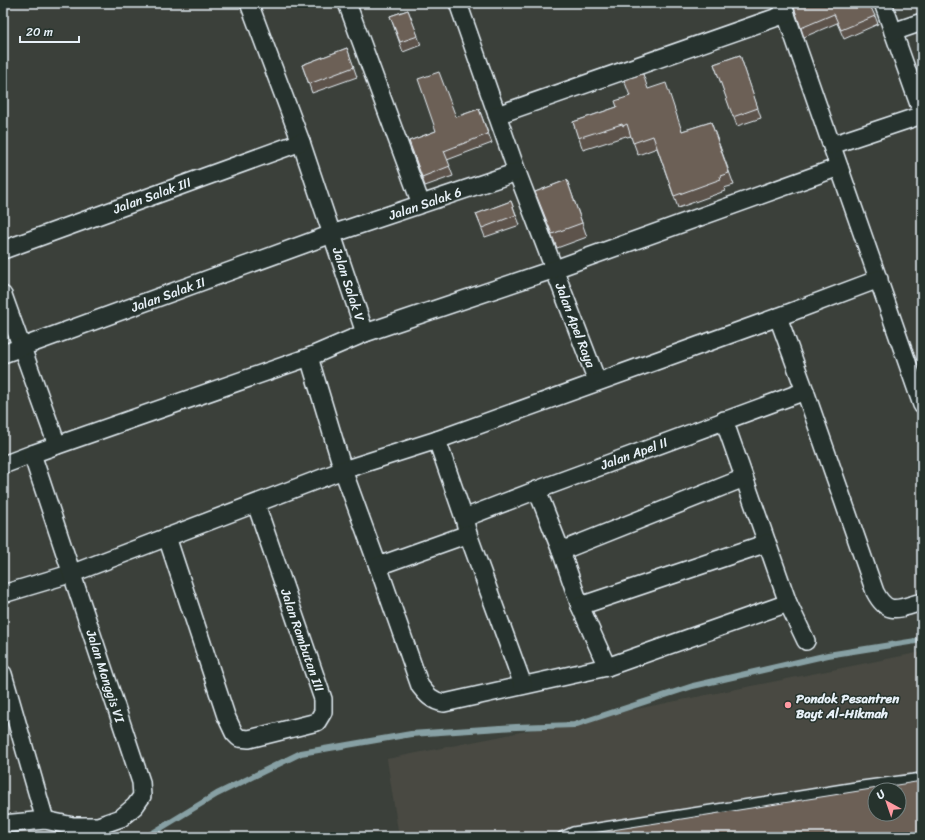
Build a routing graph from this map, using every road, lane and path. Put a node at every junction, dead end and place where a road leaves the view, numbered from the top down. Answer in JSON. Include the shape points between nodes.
{"nodes":[{"id":1,"x":249,"y":3,"type":"edge"},
{"id":2,"x":347,"y":3,"type":"edge"},
{"id":3,"x":458,"y":3,"type":"edge"},
{"id":4,"x":883,"y":3,"type":"edge"},
{"id":5,"x":784,"y":9,"type":"edge"},
{"id":6,"x":922,"y":22,"type":"edge"},
{"id":7,"x":893,"y":32,"type":"junction"},
{"id":8,"x":922,"y":114,"type":"edge"},
{"id":9,"x":498,"y":115,"type":"junction"},
{"id":10,"x":301,"y":142,"type":"junction"},
{"id":11,"x":832,"y":145,"type":"junction"},
{"id":12,"x":839,"y":167,"type":"junction"},
{"id":13,"x":517,"y":172,"type":"junction"},
{"id":14,"x":421,"y":204,"type":"junction"},
{"id":15,"x":332,"y":234,"type":"junction"},
{"id":16,"x":3,"y":250,"type":"edge"},
{"id":17,"x":555,"y":269,"type":"junction"},
{"id":18,"x":878,"y":279,"type":"junction"},
{"id":19,"x":3,"y":295,"type":"edge"},
{"id":20,"x":778,"y":318,"type":"junction"},
{"id":21,"x":365,"y":333,"type":"junction"},
{"id":22,"x":23,"y":347,"type":"junction"},
{"id":23,"x":3,"y":354,"type":"edge"},
{"id":24,"x":309,"y":357,"type":"junction"},
{"id":25,"x":916,"y":368,"type":"edge"},
{"id":26,"x":598,"y":381,"type":"junction"},
{"id":27,"x":805,"y":391,"type":"junction"},
{"id":28,"x":922,"y":405,"type":"edge"},
{"id":29,"x":724,"y":420,"type":"junction"},
{"id":30,"x":437,"y":440,"type":"junction"},
{"id":31,"x":57,"y":445,"type":"junction"},
{"id":32,"x":32,"y":454,"type":"junction"},
{"id":33,"x":3,"y":466,"type":"edge"},
{"id":34,"x":343,"y":470,"type":"junction"},
{"id":35,"x":744,"y":478,"type":"junction"},
{"id":36,"x":537,"y":490,"type":"junction"},
{"id":37,"x":256,"y":504,"type":"junction"},
{"id":38,"x":466,"y":526,"type":"junction"},
{"id":39,"x":167,"y":537,"type":"junction"},
{"id":40,"x":767,"y":543,"type":"junction"},
{"id":41,"x":561,"y":551,"type":"junction"},
{"id":42,"x":378,"y":566,"type":"junction"},
{"id":43,"x":72,"y":573,"type":"junction"},
{"id":44,"x":3,"y":594,"type":"edge"},
{"id":45,"x":922,"y":602,"type":"edge"},
{"id":46,"x":788,"y":603,"type":"junction"},
{"id":47,"x":580,"y":606,"type":"junction"},
{"id":48,"x":806,"y":641,"type":"dead end"},
{"id":49,"x":608,"y":667,"type":"junction"},
{"id":50,"x":3,"y":674,"type":"edge"},
{"id":51,"x":523,"y":685,"type":"junction"},
{"id":52,"x":8,"y":712,"type":"edge"},
{"id":53,"x":922,"y":778,"type":"edge"},
{"id":54,"x":45,"y":820,"type":"junction"},
{"id":55,"x":3,"y":824,"type":"edge"},
{"id":56,"x":562,"y":837,"type":"edge"}],
"edges":[{"from":1,"to":10,"type":"street","name":"Jalan Salak V"},
{"from":2,"to":14,"type":"street"},
{"from":3,"to":9,"type":"street","name":"Jalan Apel Raya"},
{"from":4,"to":7,"type":"street"},
{"from":5,"to":9,"type":"street"},
{"from":5,"to":11,"type":"street"},
{"from":6,"to":7,"type":"street"},
{"from":7,"to":8,"type":"street"},
{"from":8,"to":11,"type":"street"},
{"from":9,"to":13,"type":"street","name":"Jalan Apel Raya"},
{"from":10,"to":15,"type":"street","name":"Jalan Salak V"},
{"from":10,"to":16,"type":"street","name":"Jalan Salak III"},
{"from":11,"to":12,"type":"street"},
{"from":12,"to":17,"type":"street"},
{"from":12,"to":18,"type":"street"},
{"from":13,"to":14,"type":"street","name":"Jalan Salak 6"},
{"from":13,"to":17,"type":"street","name":"Jalan Apel Raya"},
{"from":14,"to":15,"type":"street","name":"Jalan Salak 6"},
{"from":15,"to":21,"type":"street","name":"Jalan Salak V"},
{"from":15,"to":22,"type":"street","name":"Jalan Salak II"},
{"from":17,"to":21,"type":"street"},
{"from":17,"to":26,"type":"street","name":"Jalan Apel Raya"},
{"from":18,"to":20,"type":"street"},
{"from":18,"to":25,"type":"street"},
{"from":19,"to":22,"type":"street"},
{"from":20,"to":26,"type":"street"},
{"from":20,"to":27,"type":"street"},
{"from":21,"to":24,"type":"street"},
{"from":22,"to":23,"type":"street","name":"Jalan Salak II"},
{"from":22,"to":31,"type":"street"},
{"from":24,"to":31,"type":"street"},
{"from":24,"to":34,"type":"street"},
{"from":25,"to":28,"type":"street"},
{"from":26,"to":30,"type":"street"},
{"from":27,"to":29,"type":"street","name":"Jalan Apel II"},
{"from":27,"to":45,"type":"street","via":[[879,600],[889,609]]},
{"from":29,"to":35,"type":"street"},
{"from":29,"to":36,"type":"street","name":"Jalan Apel II"},
{"from":30,"to":34,"type":"street"},
{"from":30,"to":38,"type":"street"},
{"from":31,"to":32,"type":"street"},
{"from":32,"to":33,"type":"street"},
{"from":32,"to":43,"type":"street","name":"Jalan Manggis VI"},
{"from":34,"to":37,"type":"street"},
{"from":34,"to":42,"type":"street"},
{"from":35,"to":40,"type":"street"},
{"from":35,"to":41,"type":"street"},
{"from":36,"to":38,"type":"street","name":"Jalan Apel II"},
{"from":36,"to":41,"type":"street"},
{"from":37,"to":39,"type":"street"},
{"from":37,"to":39,"type":"street","name":"Jalan Rambutan III","via":[[322,699],[322,712],[317,722],[249,739],[239,738],[234,733],[226,716]]},
{"from":38,"to":42,"type":"street","name":"Jalan Apel II"},
{"from":38,"to":51,"type":"street"},
{"from":39,"to":43,"type":"street"},
{"from":40,"to":46,"type":"street"},
{"from":40,"to":47,"type":"street"},
{"from":41,"to":47,"type":"street"},
{"from":42,"to":51,"type":"street","via":[[420,686],[428,696],[444,703]]},
{"from":43,"to":44,"type":"street"},
{"from":43,"to":54,"type":"street","name":"Jalan Manggis VI","via":[[141,782],[142,796],[121,818],[98,826],[73,826]]},
{"from":46,"to":48,"type":"street"},
{"from":46,"to":49,"type":"street"},
{"from":47,"to":49,"type":"street"},
{"from":49,"to":51,"type":"street"},
{"from":50,"to":52,"type":"street"},
{"from":52,"to":54,"type":"street"},
{"from":53,"to":56,"type":"lane","via":[[573,832]]},
{"from":54,"to":55,"type":"street","name":"Jalan Manggis VI"}]}
